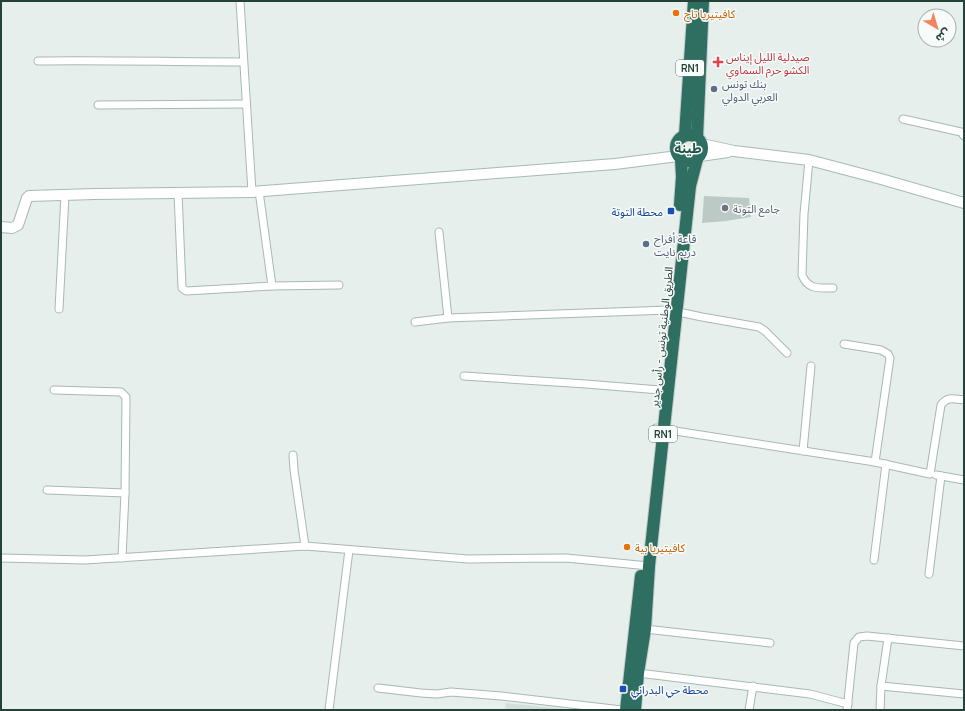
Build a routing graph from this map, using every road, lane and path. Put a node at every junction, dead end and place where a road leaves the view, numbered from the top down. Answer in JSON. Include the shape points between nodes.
{"nodes":[{"id":1,"x":240,"y":1,"type":"edge"},
{"id":2,"x":694,"y":1,"type":"edge"},
{"id":3,"x":703,"y":1,"type":"edge"},
{"id":4,"x":38,"y":61,"type":"dead end"},
{"id":5,"x":243,"y":62,"type":"junction"},
{"id":6,"x":246,"y":104,"type":"junction"},
{"id":7,"x":98,"y":105,"type":"dead end"},
{"id":8,"x":903,"y":119,"type":"dead end"},
{"id":9,"x":964,"y":136,"type":"edge"},
{"id":10,"x":696,"y":147,"type":"junction"},
{"id":11,"x":680,"y":157,"type":"junction"},
{"id":12,"x":809,"y":160,"type":"junction"},
{"id":13,"x":255,"y":191,"type":"junction"},
{"id":14,"x":178,"y":193,"type":"junction"},
{"id":15,"x":65,"y":195,"type":"junction"},
{"id":16,"x":964,"y":203,"type":"edge"},
{"id":17,"x":1,"y":227,"type":"edge"},
{"id":18,"x":438,"y":232,"type":"dead end"},
{"id":19,"x":339,"y":285,"type":"dead end"},
{"id":20,"x":272,"y":286,"type":"junction"},
{"id":21,"x":833,"y":288,"type":"dead end"},
{"id":22,"x":59,"y":309,"type":"dead end"},
{"id":23,"x":673,"y":310,"type":"junction"},
{"id":24,"x":448,"y":318,"type":"junction"},
{"id":25,"x":415,"y":322,"type":"dead end"},
{"id":26,"x":844,"y":344,"type":"dead end"},
{"id":27,"x":787,"y":353,"type":"dead end"},
{"id":28,"x":811,"y":366,"type":"dead end"},
{"id":29,"x":464,"y":376,"type":"dead end"},
{"id":30,"x":54,"y":390,"type":"dead end"},
{"id":31,"x":660,"y":390,"type":"junction"},
{"id":32,"x":964,"y":400,"type":"edge"},
{"id":33,"x":660,"y":428,"type":"junction"},
{"id":34,"x":803,"y":451,"type":"junction"},
{"id":35,"x":293,"y":455,"type":"dead end"},
{"id":36,"x":875,"y":462,"type":"junction"},
{"id":37,"x":886,"y":464,"type":"junction"},
{"id":38,"x":930,"y":474,"type":"junction"},
{"id":39,"x":941,"y":476,"type":"junction"},
{"id":40,"x":964,"y":480,"type":"edge"},
{"id":41,"x":47,"y":490,"type":"dead end"},
{"id":42,"x":125,"y":493,"type":"junction"},
{"id":43,"x":305,"y":546,"type":"junction"},
{"id":44,"x":349,"y":550,"type":"junction"},
{"id":45,"x":1,"y":558,"type":"edge"},
{"id":46,"x":122,"y":558,"type":"junction"},
{"id":47,"x":874,"y":560,"type":"dead end"},
{"id":48,"x":645,"y":566,"type":"junction"},
{"id":49,"x":929,"y":574,"type":"dead end"},
{"id":50,"x":645,"y":629,"type":"junction"},
{"id":51,"x":888,"y":638,"type":"junction"},
{"id":52,"x":770,"y":643,"type":"dead end"},
{"id":53,"x":964,"y":646,"type":"edge"},
{"id":54,"x":638,"y":673,"type":"junction"},
{"id":55,"x":753,"y":686,"type":"junction"},
{"id":56,"x":881,"y":686,"type":"junction"},
{"id":57,"x":378,"y":688,"type":"dead end"},
{"id":58,"x":964,"y":694,"type":"edge"},
{"id":59,"x":847,"y":707,"type":"edge"},
{"id":60,"x":329,"y":710,"type":"edge"},
{"id":61,"x":622,"y":710,"type":"edge"},
{"id":62,"x":626,"y":710,"type":"edge"},
{"id":63,"x":635,"y":710,"type":"edge"},
{"id":64,"x":749,"y":710,"type":"edge"},
{"id":65,"x":880,"y":710,"type":"edge"}],
"edges":[{"from":1,"to":5,"type":"street"},
{"from":2,"to":10,"type":"highway","name":"الطريق الوطنية تونس - رأس جدير","number":"RN1"},
{"from":3,"to":10,"type":"highway","name":"الطريق الوطنية تونس - رأس جدير","number":"RN1"},
{"from":4,"to":5,"type":"street"},
{"from":5,"to":6,"type":"street"},
{"from":6,"to":7,"type":"street"},
{"from":6,"to":13,"type":"street"},
{"from":8,"to":9,"type":"street","via":[[961,132]]},
{"from":10,"to":11,"type":"highway","via":[[689,162]]},
{"from":10,"to":11,"type":"highway","number":"RN1","via":[[682,137],[677,144],[676,152]]},
{"from":10,"to":12,"type":"street"},
{"from":10,"to":23,"type":"highway","name":"الطريق الوطنية تونس - رأس جدير","number":"RN1"},
{"from":11,"to":13,"type":"street","via":[[570,168]]},
{"from":11,"to":23,"type":"highway","name":"الطريق الوطنية تونس - رأس جدير","number":"RN1","via":[[681,199]]},
{"from":12,"to":16,"type":"street"},
{"from":12,"to":21,"type":"street","via":[[802,275],[804,281],[812,286]]},
{"from":13,"to":14,"type":"street"},
{"from":13,"to":20,"type":"street"},
{"from":14,"to":15,"type":"street"},
{"from":14,"to":20,"type":"street","via":[[183,289],[186,291]]},
{"from":15,"to":17,"type":"street","via":[[29,196],[18,225],[12,228]]},
{"from":15,"to":22,"type":"street"},
{"from":18,"to":24,"type":"street"},
{"from":19,"to":20,"type":"street"},
{"from":23,"to":24,"type":"street"},
{"from":23,"to":27,"type":"street","via":[[759,327]]},
{"from":23,"to":31,"type":"highway","name":"الطريق الوطنية تونس - رأس جدير","number":"RN1"},
{"from":23,"to":33,"type":"highway","name":"الطريق الوطنية تونس - رأس جدير","number":"RN1"},
{"from":24,"to":25,"type":"street"},
{"from":26,"to":36,"type":"street","via":[[881,350],[890,358]]},
{"from":28,"to":34,"type":"street"},
{"from":29,"to":31,"type":"street"},
{"from":30,"to":42,"type":"street","via":[[124,394]]},
{"from":31,"to":33,"type":"highway","name":"الطريق الوطنية تونس - رأس جدير","number":"RN1"},
{"from":32,"to":38,"type":"street","via":[[949,398],[941,405]]},
{"from":33,"to":34,"type":"street"},
{"from":33,"to":48,"type":"highway","name":"الطريق الوطنية تونس - رأس جدير","number":"RN1"},
{"from":34,"to":36,"type":"street"},
{"from":35,"to":43,"type":"street"},
{"from":36,"to":37,"type":"street"},
{"from":37,"to":38,"type":"street"},
{"from":37,"to":47,"type":"street"},
{"from":38,"to":39,"type":"street"},
{"from":39,"to":40,"type":"street"},
{"from":39,"to":49,"type":"street"},
{"from":41,"to":42,"type":"street"},
{"from":42,"to":46,"type":"street"},
{"from":43,"to":44,"type":"street"},
{"from":43,"to":46,"type":"street"},
{"from":44,"to":48,"type":"street","via":[[468,559],[566,558]]},
{"from":44,"to":60,"type":"street"},
{"from":45,"to":46,"type":"street"},
{"from":48,"to":50,"type":"highway","name":"الطريق الوطنية تونس - رأس جدير","number":"RN1"},
{"from":48,"to":62,"type":"highway","name":"الطريق الوطنية تونس - رأس جدير","number":"RN1"},
{"from":50,"to":52,"type":"street"},
{"from":50,"to":54,"type":"highway","name":"الطريق الوطنية تونس - رأس جدير","number":"RN1"},
{"from":51,"to":53,"type":"street"},
{"from":51,"to":56,"type":"street"},
{"from":51,"to":59,"type":"street","via":[[861,636],[856,639]]},
{"from":54,"to":55,"type":"street"},
{"from":54,"to":63,"type":"highway","name":"الطريق الوطنية تونس - رأس جدير","number":"RN1"},
{"from":55,"to":59,"type":"street","via":[[810,694]]},
{"from":55,"to":64,"type":"street"},
{"from":56,"to":58,"type":"street"},
{"from":56,"to":65,"type":"street"},
{"from":57,"to":61,"type":"street","via":[[436,694],[451,692],[501,696]]}]}
